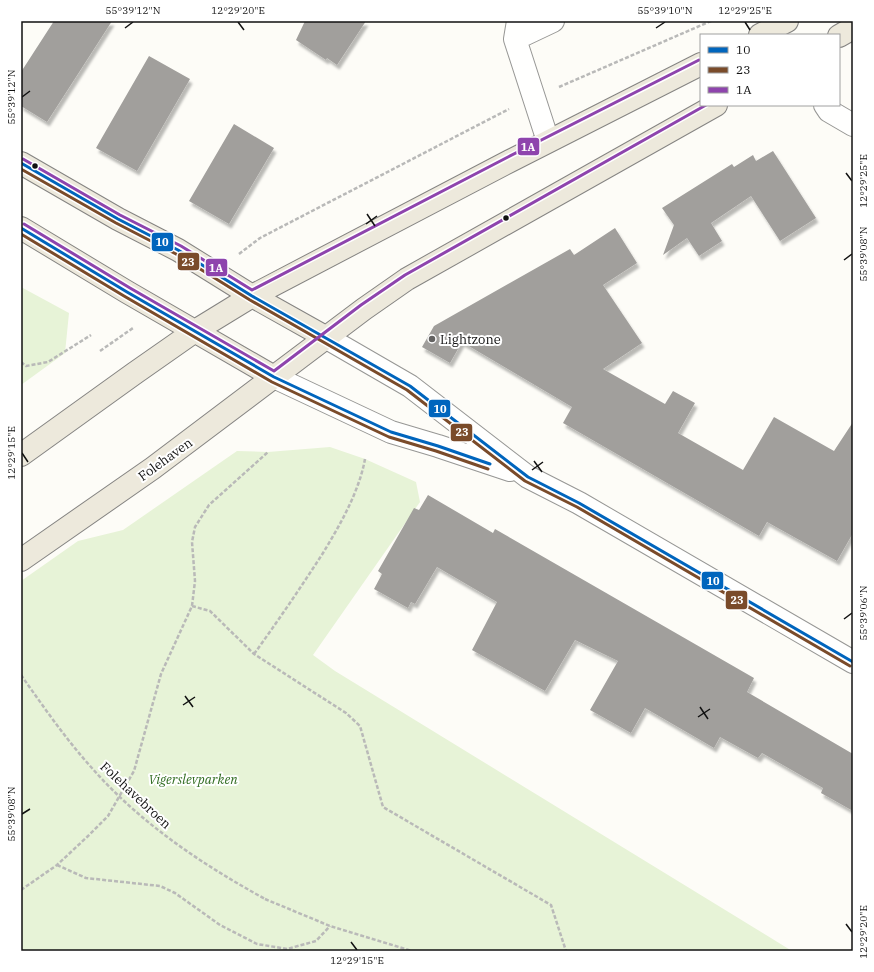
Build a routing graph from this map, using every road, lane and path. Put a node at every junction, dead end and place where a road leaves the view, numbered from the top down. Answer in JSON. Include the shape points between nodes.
{"nodes":[{"id":1,"x":553,"y":21,"type":"edge"},
{"id":2,"x":711,"y":21,"type":"edge"},
{"id":3,"x":787,"y":21,"type":"edge"},
{"id":4,"x":853,"y":28,"type":"edge"},
{"id":5,"x":516,"y":30,"type":"edge"},
{"id":6,"x":762,"y":34,"type":"edge"},
{"id":7,"x":840,"y":35,"type":"edge"},
{"id":8,"x":700,"y":65,"type":"edge"},
{"id":9,"x":533,"y":97,"type":"junction"},
{"id":10,"x":714,"y":106,"type":"edge"},
{"id":11,"x":826,"y":106,"type":"edge"},
{"id":12,"x":853,"y":125,"type":"edge"},
{"id":13,"x":548,"y":142,"type":"junction"},
{"id":14,"x":21,"y":163,"type":"edge"},
{"id":15,"x":21,"y":228,"type":"edge"},
{"id":16,"x":214,"y":272,"type":"junction"},
{"id":17,"x":252,"y":296,"type":"junction"},
{"id":18,"x":158,"y":310,"type":"junction"},
{"id":19,"x":195,"y":332,"type":"junction"},
{"id":20,"x":91,"y":335,"type":"dead end"},
{"id":21,"x":327,"y":338,"type":"junction"},
{"id":22,"x":100,"y":351,"type":"dead end"},
{"id":23,"x":21,"y":362,"type":"edge"},
{"id":24,"x":274,"y":377,"type":"junction"},
{"id":25,"x":268,"y":452,"type":"dead end"},
{"id":26,"x":21,"y":455,"type":"edge"},
{"id":27,"x":365,"y":459,"type":"dead end"},
{"id":28,"x":528,"y":477,"type":"junction"},
{"id":29,"x":21,"y":560,"type":"edge"},
{"id":30,"x":192,"y":606,"type":"junction"},
{"id":31,"x":254,"y":654,"type":"junction"},
{"id":32,"x":853,"y":662,"type":"edge"},
{"id":33,"x":21,"y":675,"type":"edge"},
{"id":34,"x":57,"y":865,"type":"junction"},
{"id":35,"x":21,"y":890,"type":"edge"},
{"id":36,"x":330,"y":926,"type":"junction"},
{"id":37,"x":412,"y":951,"type":"edge"},
{"id":38,"x":566,"y":951,"type":"edge"}],
"edges":[{"from":1,"to":5,"type":"street"},
{"from":2,"to":9,"type":"path"},
{"from":3,"to":6,"type":"main road"},
{"from":4,"to":7,"type":"main road"},
{"from":5,"to":9,"type":"street"},
{"from":8,"to":13,"type":"main road"},
{"from":9,"to":13,"type":"street"},
{"from":9,"to":16,"type":"path","via":[[260,238]]},
{"from":10,"to":21,"type":"main road","name":"Folehaven","via":[[407,279]]},
{"from":11,"to":12,"type":"street","via":[[829,111]]},
{"from":13,"to":17,"type":"main road"},
{"from":14,"to":16,"type":"main road"},
{"from":15,"to":18,"type":"main road"},
{"from":16,"to":17,"type":"main road"},
{"from":17,"to":19,"type":"main road"},
{"from":17,"to":21,"type":"main road"},
{"from":18,"to":19,"type":"main road"},
{"from":18,"to":22,"type":"path"},
{"from":19,"to":24,"type":"main road"},
{"from":19,"to":26,"type":"main road"},
{"from":20,"to":23,"type":"path","via":[[48,362],[26,366]]},
{"from":21,"to":24,"type":"main road","name":"Folehaven"},
{"from":21,"to":28,"type":"street","via":[[410,386]]},
{"from":24,"to":28,"type":"street","via":[[390,432]]},
{"from":24,"to":29,"type":"main road","name":"Folehaven","via":[[147,472]]},
{"from":25,"to":30,"type":"path","via":[[209,505],[195,527],[192,542],[195,581]]},
{"from":27,"to":31,"type":"path","via":[[343,520],[300,589]]},
{"from":28,"to":32,"type":"street","via":[[579,503]]},
{"from":30,"to":31,"type":"path","via":[[210,611]]},
{"from":30,"to":34,"type":"path","via":[[160,674],[134,771],[108,816]]},
{"from":31,"to":38,"type":"path","via":[[346,713],[360,726],[383,807],[551,905]]},
{"from":33,"to":36,"type":"path","name":"Folehavebroen","bridge":true,"via":[[92,768],[160,832],[228,878],[265,898]]},
{"from":34,"to":35,"type":"path"},
{"from":34,"to":36,"type":"path","via":[[86,878],[160,886],[175,893],[220,925],[257,944],[287,949],[316,941]]},
{"from":36,"to":37,"type":"path","name":"Folehavebroen"}]}
